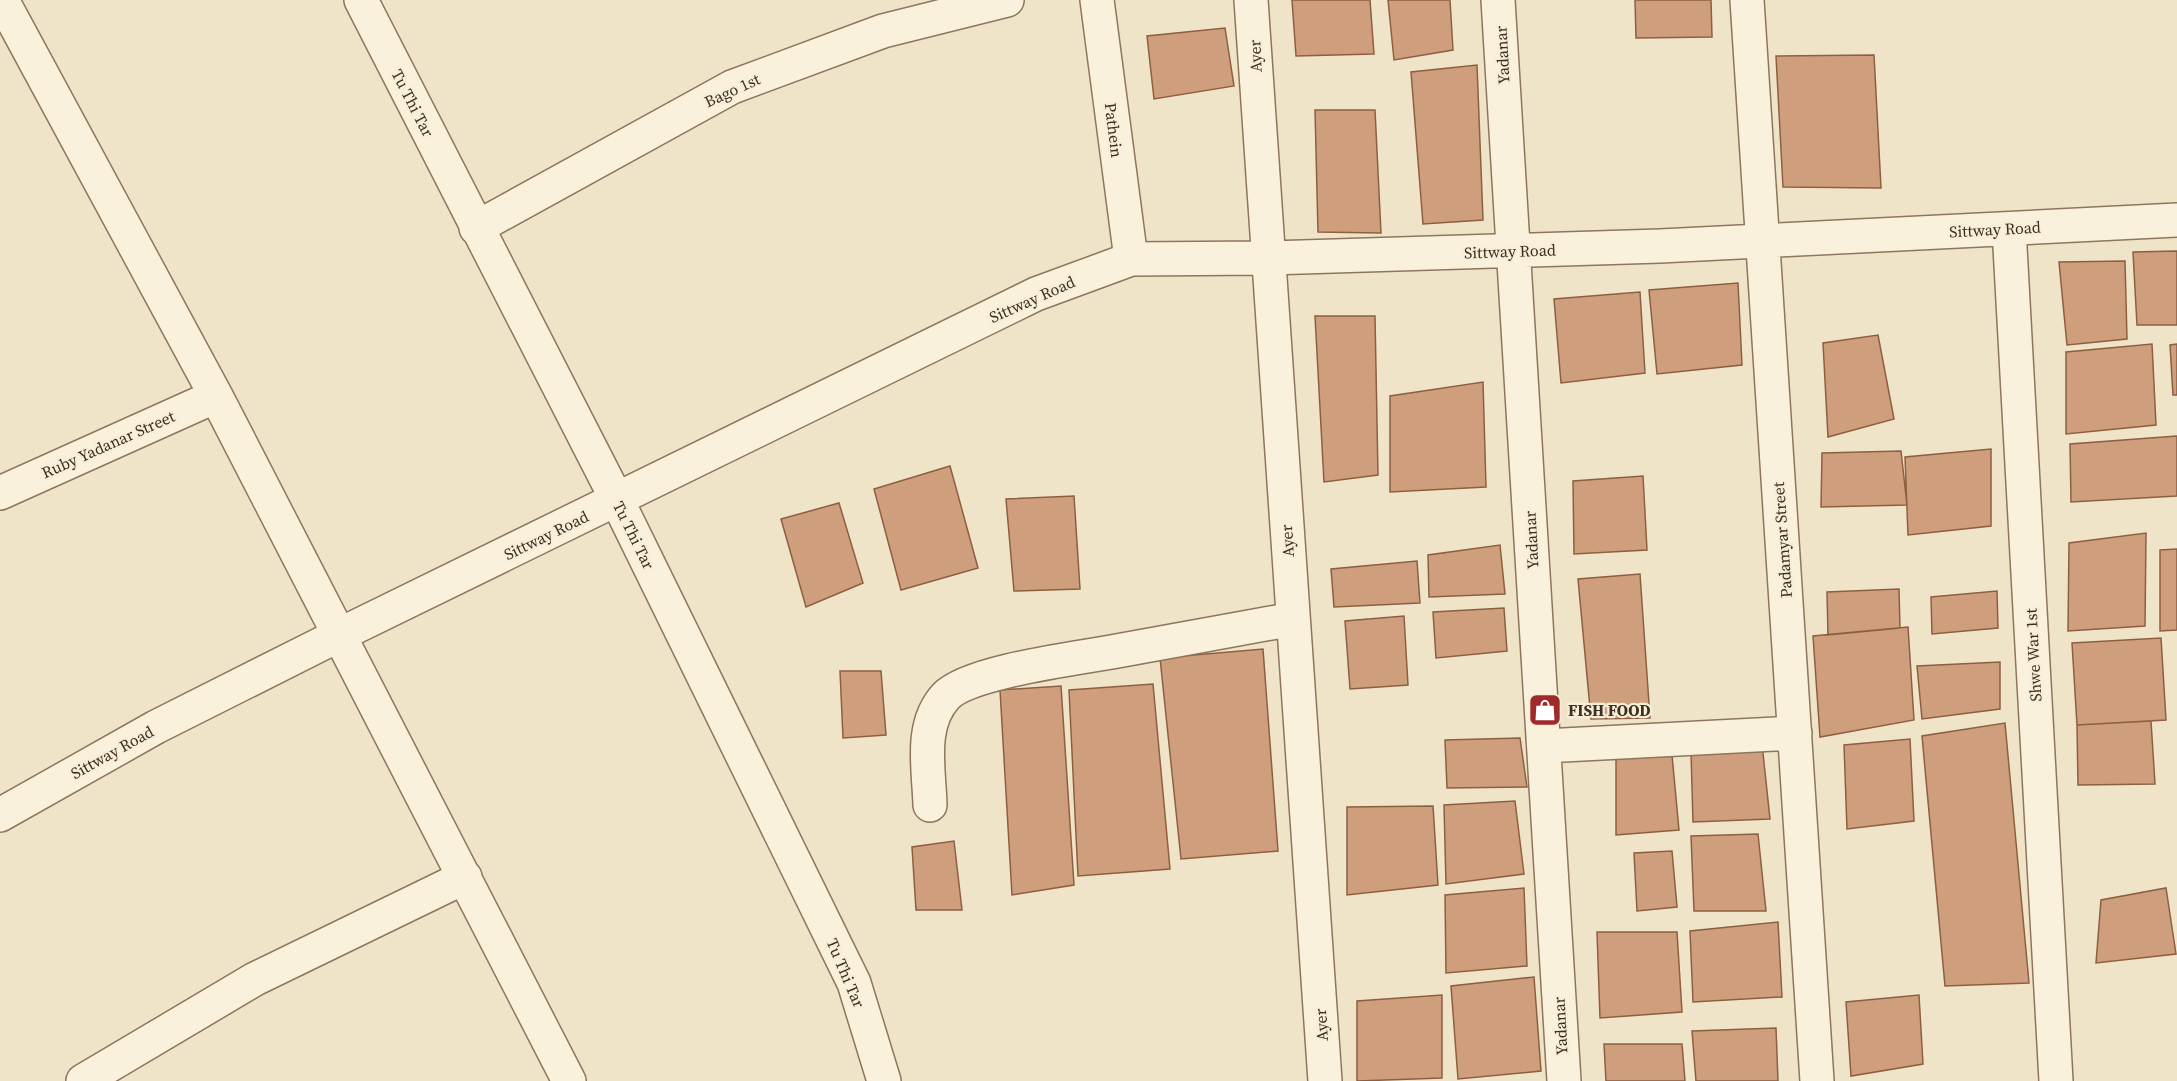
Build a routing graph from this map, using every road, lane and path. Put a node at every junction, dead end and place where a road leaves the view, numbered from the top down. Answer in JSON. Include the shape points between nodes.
{"nodes":[{"id":1,"x":2,"y":0,"type":"edge"},
{"id":2,"x":361,"y":0,"type":"edge"},
{"id":3,"x":1007,"y":0,"type":"edge"},
{"id":4,"x":1097,"y":0,"type":"edge"},
{"id":5,"x":1251,"y":0,"type":"edge"},
{"id":6,"x":1498,"y":0,"type":"edge"},
{"id":7,"x":1747,"y":0,"type":"edge"},
{"id":8,"x":2177,"y":220,"type":"edge"},
{"id":9,"x":476,"y":228,"type":"junction"},
{"id":10,"x":2009,"y":229,"type":"junction"},
{"id":11,"x":1762,"y":241,"type":"junction"},
{"id":12,"x":1514,"y":250,"type":"junction"},
{"id":13,"x":1267,"y":258,"type":"junction"},
{"id":14,"x":1131,"y":259,"type":"junction"},
{"id":15,"x":216,"y":396,"type":"junction"},
{"id":16,"x":0,"y":493,"type":"edge"},
{"id":17,"x":617,"y":500,"type":"junction"},
{"id":18,"x":1293,"y":619,"type":"junction"},
{"id":19,"x":339,"y":635,"type":"junction"},
{"id":20,"x":1795,"y":733,"type":"junction"},
{"id":21,"x":1544,"y":746,"type":"junction"},
{"id":22,"x":930,"y":805,"type":"dead end"},
{"id":23,"x":0,"y":815,"type":"edge"},
{"id":24,"x":465,"y":877,"type":"junction"},
{"id":25,"x":83,"y":1081,"type":"edge"},
{"id":26,"x":569,"y":1081,"type":"edge"},
{"id":27,"x":884,"y":1081,"type":"edge"},
{"id":28,"x":1325,"y":1081,"type":"edge"},
{"id":29,"x":1564,"y":1081,"type":"edge"},
{"id":30,"x":1817,"y":1081,"type":"edge"},
{"id":31,"x":2056,"y":1081,"type":"edge"}],
"edges":[{"from":1,"to":15,"type":"street"},
{"from":2,"to":9,"type":"street","name":"Tu Thi Tar"},
{"from":3,"to":9,"type":"street","name":"Bago 1st","via":[[883,31],[732,87]]},
{"from":4,"to":14,"type":"street","name":"Pathein"},
{"from":5,"to":13,"type":"street","name":"Ayer"},
{"from":6,"to":12,"type":"street","name":"Yadanar"},
{"from":7,"to":11,"type":"street","name":"Padamyar Street"},
{"from":8,"to":10,"type":"street","name":"Sittway Road"},
{"from":9,"to":17,"type":"street","name":"Tu Thi Tar"},
{"from":10,"to":11,"type":"street","name":"Sittway Road"},
{"from":10,"to":31,"type":"street","name":"Shwe War 1st"},
{"from":11,"to":12,"type":"street","name":"Sittway Road"},
{"from":11,"to":20,"type":"street","name":"Padamyar Street"},
{"from":12,"to":13,"type":"street","name":"Sittway Road"},
{"from":12,"to":21,"type":"street","name":"Yadanar"},
{"from":13,"to":14,"type":"street","name":"Sittway Road"},
{"from":13,"to":18,"type":"street","name":"Ayer"},
{"from":14,"to":17,"type":"street","name":"Sittway Road","via":[[1036,294]]},
{"from":15,"to":16,"type":"street","name":"Ruby Yadanar Street"},
{"from":15,"to":19,"type":"street"},
{"from":17,"to":19,"type":"street","name":"Sittway Road"},
{"from":17,"to":27,"type":"street","name":"Tu Thi Tar","via":[[854,983]]},
{"from":18,"to":22,"type":"street","via":[[1035,666],[970,682],[947,695],[930,719]]},
{"from":18,"to":28,"type":"street","name":"Ayer"},
{"from":19,"to":23,"type":"street","name":"Sittway Road","via":[[156,728]]},
{"from":19,"to":24,"type":"street"},
{"from":20,"to":21,"type":"street"},
{"from":20,"to":30,"type":"street","name":"Padamyar Street"},
{"from":21,"to":29,"type":"street","name":"Yadanar"},
{"from":24,"to":25,"type":"street","via":[[255,979]]},
{"from":24,"to":26,"type":"street"}]}
